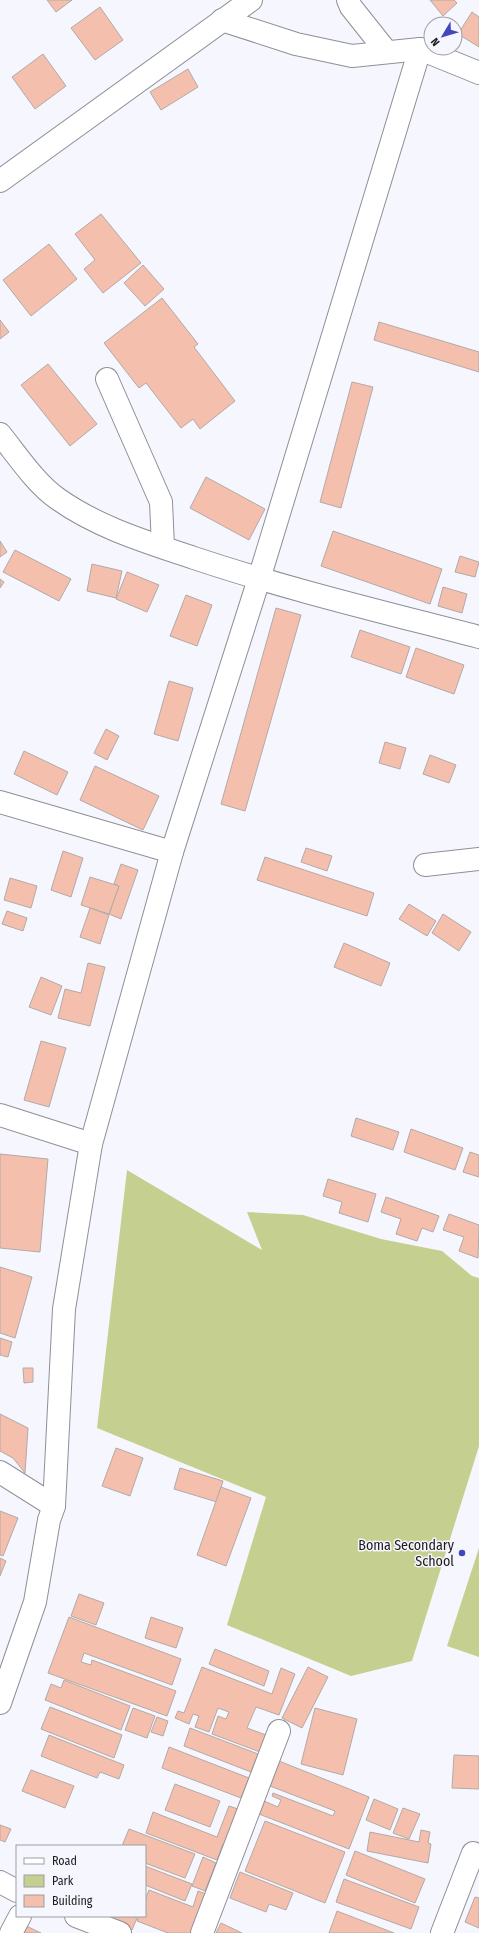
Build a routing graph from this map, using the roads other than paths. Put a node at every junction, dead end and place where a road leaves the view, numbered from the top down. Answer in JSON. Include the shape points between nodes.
{"nodes":[{"id":1,"x":251,"y":0,"type":"edge"},
{"id":2,"x":348,"y":0,"type":"edge"},
{"id":3,"x":222,"y":20,"type":"junction"},
{"id":4,"x":420,"y":49,"type":"junction"},
{"id":5,"x":386,"y":51,"type":"junction"},
{"id":6,"x":479,"y":73,"type":"edge"},
{"id":7,"x":0,"y":180,"type":"edge"},
{"id":8,"x":107,"y":379,"type":"dead end"},
{"id":9,"x":0,"y":434,"type":"edge"},
{"id":10,"x":163,"y":548,"type":"junction"},
{"id":11,"x":259,"y":579,"type":"junction"},
{"id":12,"x":479,"y":637,"type":"edge"},
{"id":13,"x":0,"y":802,"type":"edge"},
{"id":14,"x":172,"y":852,"type":"junction"},
{"id":15,"x":479,"y":859,"type":"edge"},
{"id":16,"x":425,"y":866,"type":"dead end"},
{"id":17,"x":0,"y":1115,"type":"edge"},
{"id":18,"x":90,"y":1144,"type":"junction"},
{"id":19,"x":0,"y":1472,"type":"edge"},
{"id":20,"x":54,"y":1506,"type":"junction"},
{"id":21,"x":0,"y":1703,"type":"edge"},
{"id":22,"x":279,"y":1731,"type":"dead end"},
{"id":23,"x":473,"y":1853,"type":"dead end"},
{"id":24,"x":0,"y":1882,"type":"edge"},
{"id":25,"x":16,"y":1890,"type":"edge"},
{"id":26,"x":20,"y":1917,"type":"edge"},
{"id":27,"x":79,"y":1917,"type":"edge"},
{"id":28,"x":12,"y":1933,"type":"edge"},
{"id":29,"x":120,"y":1933,"type":"edge"},
{"id":30,"x":202,"y":1933,"type":"edge"},
{"id":31,"x":442,"y":1933,"type":"edge"}],
"edges":[{"from":1,"to":3,"type":"street"},
{"from":2,"to":5,"type":"street"},
{"from":3,"to":5,"type":"street","via":[[296,44],[352,56]]},
{"from":3,"to":7,"type":"street"},
{"from":4,"to":5,"type":"street"},
{"from":4,"to":6,"type":"street"},
{"from":4,"to":11,"type":"street"},
{"from":8,"to":10,"type":"street","via":[[161,502]]},
{"from":9,"to":10,"type":"street","via":[[57,499],[118,532]]},
{"from":10,"to":11,"type":"street"},
{"from":11,"to":12,"type":"street"},
{"from":11,"to":14,"type":"street"},
{"from":13,"to":14,"type":"street"},
{"from":14,"to":18,"type":"street"},
{"from":15,"to":16,"type":"street"},
{"from":17,"to":18,"type":"street"},
{"from":18,"to":20,"type":"street","via":[[64,1310]]},
{"from":19,"to":20,"type":"street"},
{"from":20,"to":21,"type":"street","via":[[49,1520],[34,1602]]},
{"from":22,"to":30,"type":"street"},
{"from":23,"to":31,"type":"street"},
{"from":24,"to":25,"type":"street"},
{"from":26,"to":28,"type":"street"},
{"from":27,"to":29,"type":"street"}]}
